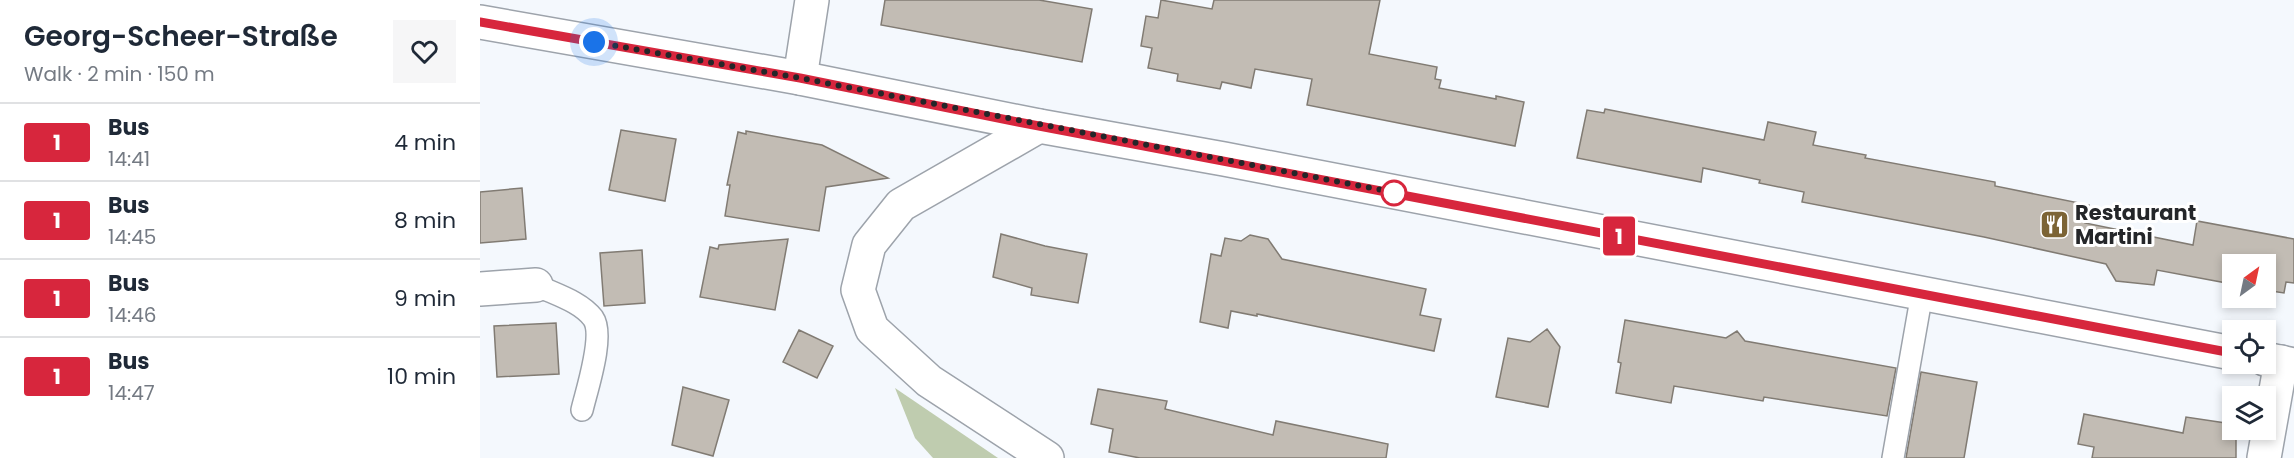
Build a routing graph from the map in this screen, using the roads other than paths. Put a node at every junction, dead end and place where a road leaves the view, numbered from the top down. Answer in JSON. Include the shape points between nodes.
{"nodes":[{"id":1,"x":812,"y":0,"type":"edge"},
{"id":2,"x":480,"y":22,"type":"edge"},
{"id":3,"x":800,"y":78,"type":"junction"},
{"id":4,"x":1039,"y":126,"type":"junction"},
{"id":5,"x":536,"y":285,"type":"joint"},
{"id":6,"x":480,"y":289,"type":"edge"},
{"id":7,"x":1922,"y":294,"type":"junction"},
{"id":8,"x":2222,"y":351,"type":"edge"},
{"id":9,"x":2280,"y":362,"type":"edge"},
{"id":10,"x":582,"y":410,"type":"dead end"},
{"id":11,"x":1047,"y":458,"type":"edge"},
{"id":12,"x":1893,"y":458,"type":"edge"},
{"id":13,"x":2264,"y":458,"type":"edge"}],
"edges":[{"from":1,"to":3,"type":"main road"},
{"from":2,"to":3,"type":"main road"},
{"from":3,"to":4,"type":"main road"},
{"from":4,"to":7,"type":"main road"},
{"from":4,"to":11,"type":"main road","via":[[901,206],[869,245],[858,290],[872,329],[929,381]]},
{"from":5,"to":6,"type":"main road"},
{"from":5,"to":10,"type":"lane","via":[[574,302],[594,319],[598,339]]},
{"from":7,"to":8,"type":"main road"},
{"from":7,"to":12,"type":"lane"},
{"from":9,"to":13,"type":"main road"}]}
